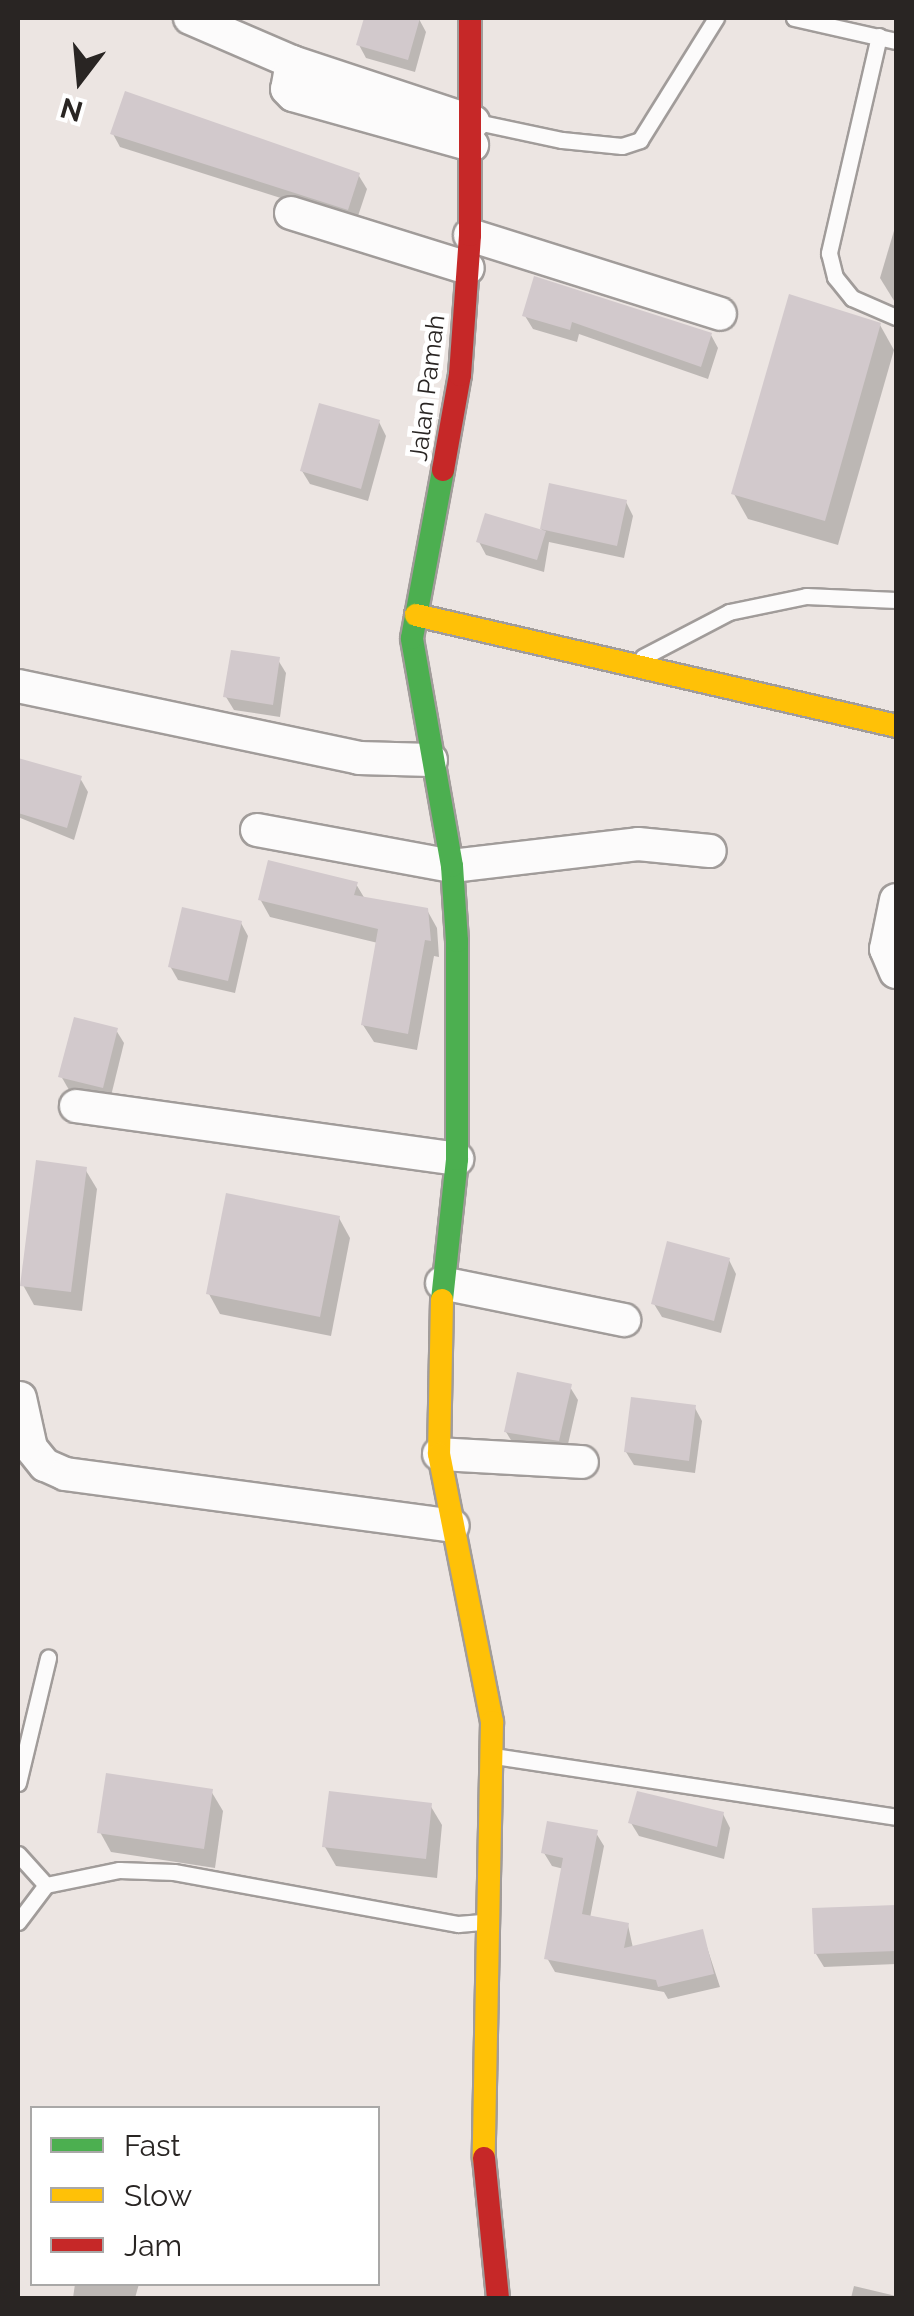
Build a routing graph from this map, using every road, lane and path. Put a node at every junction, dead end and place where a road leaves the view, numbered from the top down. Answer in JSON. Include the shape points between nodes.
{"nodes":[{"id":1,"x":190,"y":18,"type":"edge"},
{"id":2,"x":470,"y":18,"type":"edge"},
{"id":3,"x":716,"y":18,"type":"edge"},
{"id":4,"x":794,"y":18,"type":"edge"},
{"id":5,"x":879,"y":36,"type":"junction"},
{"id":6,"x":896,"y":41,"type":"edge"},
{"id":7,"x":472,"y":133,"type":"junction"},
{"id":8,"x":291,"y":213,"type":"dead end"},
{"id":9,"x":469,"y":251,"type":"junction"},
{"id":10,"x":720,"y":314,"type":"dead end"},
{"id":11,"x":896,"y":317,"type":"edge"},
{"id":12,"x":896,"y":600,"type":"edge"},
{"id":13,"x":416,"y":616,"type":"junction"},
{"id":14,"x":631,"y":665,"type":"junction"},
{"id":15,"x":18,"y":686,"type":"edge"},
{"id":16,"x":896,"y":726,"type":"edge"},
{"id":17,"x":431,"y":760,"type":"junction"},
{"id":18,"x":257,"y":830,"type":"dead end"},
{"id":19,"x":710,"y":851,"type":"dead end"},
{"id":20,"x":452,"y":866,"type":"junction"},
{"id":21,"x":896,"y":900,"type":"edge"},
{"id":22,"x":896,"y":972,"type":"edge"},
{"id":23,"x":76,"y":1106,"type":"dead end"},
{"id":24,"x":457,"y":1159,"type":"junction"},
{"id":25,"x":442,"y":1283,"type":"junction"},
{"id":26,"x":624,"y":1320,"type":"dead end"},
{"id":27,"x":20,"y":1398,"type":"edge"},
{"id":28,"x":439,"y":1454,"type":"junction"},
{"id":29,"x":582,"y":1462,"type":"dead end"},
{"id":30,"x":453,"y":1526,"type":"junction"},
{"id":31,"x":48,"y":1658,"type":"dead end"},
{"id":32,"x":494,"y":1756,"type":"junction"},
{"id":33,"x":18,"y":1783,"type":"edge"},
{"id":34,"x":896,"y":1817,"type":"edge"},
{"id":35,"x":18,"y":1854,"type":"edge"},
{"id":36,"x":46,"y":1885,"type":"junction"},
{"id":37,"x":18,"y":1922,"type":"edge"},
{"id":38,"x":486,"y":1922,"type":"junction"},
{"id":39,"x":498,"y":2298,"type":"edge"}],
"edges":[{"from":1,"to":7,"type":"street"},
{"from":2,"to":7,"type":"street","name":"Jalan Pamah"},
{"from":3,"to":7,"type":"lane","via":[[640,140],[622,146]]},
{"from":4,"to":5,"type":"lane"},
{"from":5,"to":6,"type":"lane"},
{"from":5,"to":11,"type":"lane","via":[[829,252],[852,298]]},
{"from":7,"to":9,"type":"street","name":"Jalan Pamah"},
{"from":8,"to":9,"type":"street"},
{"from":9,"to":10,"type":"street"},
{"from":9,"to":13,"type":"street","name":"Jalan Pamah","via":[[447,460]]},
{"from":12,"to":14,"type":"lane","via":[[806,596],[729,612]]},
{"from":13,"to":14,"type":"street"},
{"from":13,"to":17,"type":"street","name":"Jalan Pamah","via":[[413,669]]},
{"from":14,"to":16,"type":"street"},
{"from":15,"to":17,"type":"street","via":[[359,758]]},
{"from":17,"to":20,"type":"street","name":"Jalan Pamah"},
{"from":18,"to":20,"type":"street"},
{"from":19,"to":20,"type":"street","via":[[638,844]]},
{"from":20,"to":24,"type":"street","name":"Jalan Pamah"},
{"from":21,"to":22,"type":"street","via":[[886,948]]},
{"from":23,"to":24,"type":"street"},
{"from":24,"to":25,"type":"street","name":"Jalan Pamah"},
{"from":25,"to":26,"type":"street"},
{"from":25,"to":28,"type":"street","name":"Jalan Pamah"},
{"from":27,"to":30,"type":"street","via":[[32,1448],[45,1465],[65,1474]]},
{"from":28,"to":29,"type":"street"},
{"from":28,"to":30,"type":"street","name":"Jalan Pamah"},
{"from":30,"to":32,"type":"street","name":"Jalan Pamah","via":[[484,1665]]},
{"from":31,"to":33,"type":"lane"},
{"from":32,"to":34,"type":"lane"},
{"from":32,"to":38,"type":"street","name":"Jalan Pamah"},
{"from":35,"to":36,"type":"lane"},
{"from":36,"to":37,"type":"lane"},
{"from":36,"to":38,"type":"lane","via":[[79,1874],[174,1872],[458,1924]]},
{"from":38,"to":39,"type":"street","name":"Jalan Pamah","via":[[483,2150]]}]}
